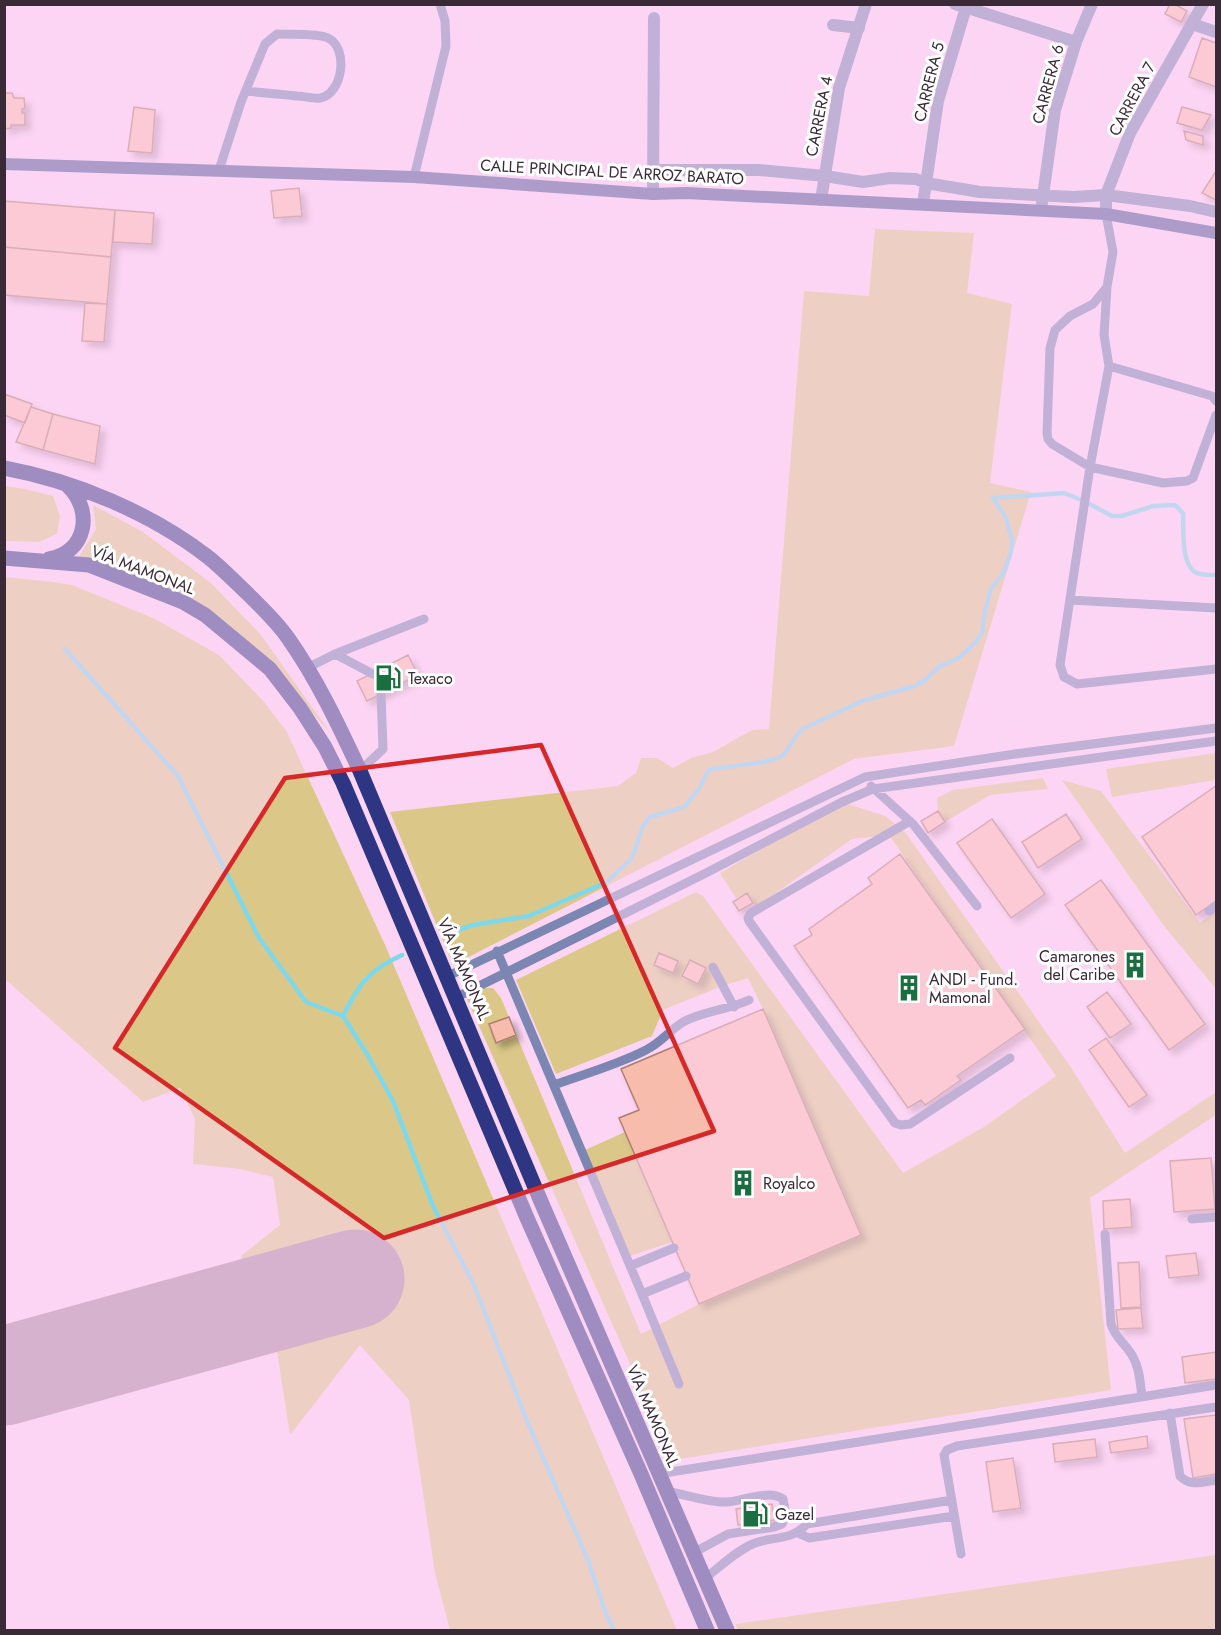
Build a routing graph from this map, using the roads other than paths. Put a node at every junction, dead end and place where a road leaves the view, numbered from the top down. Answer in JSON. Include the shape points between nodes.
{"nodes":[{"id":1,"x":440,"y":4,"type":"edge"},
{"id":2,"x":866,"y":4,"type":"edge"},
{"id":3,"x":1092,"y":4,"type":"edge"},
{"id":4,"x":1203,"y":4,"type":"edge"},
{"id":5,"x":962,"y":6,"type":"edge"},
{"id":6,"x":654,"y":18,"type":"dead end"},
{"id":7,"x":1192,"y":24,"type":"junction"},
{"id":8,"x":833,"y":25,"type":"dead end"},
{"id":9,"x":859,"y":27,"type":"junction"},
{"id":10,"x":1216,"y":32,"type":"edge"},
{"id":11,"x":1076,"y":42,"type":"junction"},
{"id":12,"x":246,"y":91,"type":"junction"},
{"id":13,"x":4,"y":164,"type":"edge"},
{"id":14,"x":219,"y":170,"type":"junction"},
{"id":15,"x":653,"y":170,"type":"junction"},
{"id":16,"x":825,"y":176,"type":"junction"},
{"id":17,"x":414,"y":177,"type":"junction"},
{"id":18,"x":926,"y":183,"type":"junction"},
{"id":19,"x":653,"y":194,"type":"junction"},
{"id":20,"x":1106,"y":195,"type":"junction"},
{"id":21,"x":1042,"y":196,"type":"junction"},
{"id":22,"x":821,"y":200,"type":"junction"},
{"id":23,"x":923,"y":204,"type":"junction"},
{"id":24,"x":1041,"y":210,"type":"junction"},
{"id":25,"x":1216,"y":212,"type":"edge"},
{"id":26,"x":1106,"y":214,"type":"junction"},
{"id":27,"x":1216,"y":233,"type":"edge"},
{"id":28,"x":1107,"y":287,"type":"junction"},
{"id":29,"x":1109,"y":366,"type":"junction"},
{"id":30,"x":1216,"y":401,"type":"edge"},
{"id":31,"x":1216,"y":415,"type":"edge"},
{"id":32,"x":1090,"y":467,"type":"junction"},
{"id":33,"x":4,"y":468,"type":"edge"},
{"id":34,"x":66,"y":484,"type":"junction"},
{"id":35,"x":4,"y":558,"type":"edge"},
{"id":36,"x":40,"y":560,"type":"junction"},
{"id":37,"x":1070,"y":600,"type":"junction"},
{"id":38,"x":1216,"y":608,"type":"edge"},
{"id":39,"x":424,"y":619,"type":"dead end"},
{"id":40,"x":335,"y":654,"type":"junction"},
{"id":41,"x":307,"y":669,"type":"junction"},
{"id":42,"x":1216,"y":669,"type":"edge"},
{"id":43,"x":373,"y":674,"type":"dead end"},
{"id":44,"x":381,"y":694,"type":"dead end"},
{"id":45,"x":1216,"y":728,"type":"edge"},
{"id":46,"x":1216,"y":741,"type":"edge"},
{"id":47,"x":1015,"y":754,"type":"junction"},
{"id":48,"x":1016,"y":768,"type":"junction"},
{"id":49,"x":360,"y":771,"type":"junction"},
{"id":50,"x":865,"y":777,"type":"junction"},
{"id":51,"x":873,"y":789,"type":"junction"},
{"id":52,"x":910,"y":821,"type":"junction"},
{"id":53,"x":695,"y":856,"type":"junction"},
{"id":54,"x":706,"y":873,"type":"junction"},
{"id":55,"x":977,"y":906,"type":"dead end"},
{"id":56,"x":497,"y":951,"type":"junction"},
{"id":57,"x":713,"y":967,"type":"dead end"},
{"id":58,"x":506,"y":972,"type":"junction"},
{"id":59,"x":448,"y":976,"type":"junction"},
{"id":60,"x":457,"y":998,"type":"junction"},
{"id":61,"x":749,"y":1000,"type":"dead end"},
{"id":62,"x":734,"y":1007,"type":"junction"},
{"id":63,"x":1010,"y":1058,"type":"dead end"},
{"id":64,"x":554,"y":1085,"type":"junction"},
{"id":65,"x":1216,"y":1217,"type":"edge"},
{"id":66,"x":1192,"y":1219,"type":"dead end"},
{"id":67,"x":1105,"y":1234,"type":"dead end"},
{"id":68,"x":674,"y":1248,"type":"dead end"},
{"id":69,"x":630,"y":1266,"type":"junction"},
{"id":70,"x":686,"y":1276,"type":"dead end"},
{"id":71,"x":642,"y":1294,"type":"junction"},
{"id":72,"x":680,"y":1384,"type":"dead end"},
{"id":73,"x":1216,"y":1385,"type":"edge"},
{"id":74,"x":1142,"y":1396,"type":"junction"},
{"id":75,"x":1216,"y":1407,"type":"edge"},
{"id":76,"x":1170,"y":1413,"type":"junction"},
{"id":77,"x":658,"y":1474,"type":"junction"},
{"id":78,"x":1216,"y":1480,"type":"edge"},
{"id":79,"x":666,"y":1491,"type":"junction"},
{"id":80,"x":951,"y":1500,"type":"junction"},
{"id":81,"x":954,"y":1516,"type":"junction"},
{"id":82,"x":798,"y":1533,"type":"junction"},
{"id":83,"x":693,"y":1553,"type":"junction"},
{"id":84,"x":961,"y":1554,"type":"dead end"},
{"id":85,"x":704,"y":1578,"type":"junction"},
{"id":86,"x":707,"y":1630,"type":"edge"},
{"id":87,"x":727,"y":1630,"type":"edge"}],
"edges":[{"from":1,"to":17,"type":"lane","via":[[446,46]]},
{"from":2,"to":9,"type":"street","name":"CARRERA 4"},
{"from":3,"to":11,"type":"street","name":"CARRERA 6"},
{"from":4,"to":7,"type":"street","name":"CARRERA 7"},
{"from":5,"to":11,"type":"street"},
{"from":5,"to":18,"type":"street","name":"CARRERA 5","via":[[938,101]]},
{"from":6,"to":15,"type":"street"},
{"from":7,"to":10,"type":"street"},
{"from":7,"to":20,"type":"street","name":"CARRERA 7","via":[[1130,133]]},
{"from":8,"to":9,"type":"street"},
{"from":9,"to":16,"type":"street","name":"CARRERA 4","via":[[839,88]]},
{"from":11,"to":21,"type":"street","name":"CARRERA 6","via":[[1055,110]]},
{"from":12,"to":12,"type":"lane","via":[[265,44],[277,34],[326,36],[340,49],[337,87],[332,93],[320,98]]},
{"from":12,"to":14,"type":"lane"},
{"from":13,"to":14,"type":"street","name":"CALLE PRINCIPAL DE ARROZ BARATO"},
{"from":14,"to":17,"type":"street","name":"CALLE PRINCIPAL DE ARROZ BARATO"},
{"from":15,"to":16,"type":"street","via":[[759,170]]},
{"from":15,"to":19,"type":"street"},
{"from":16,"to":18,"type":"street","via":[[863,182],[890,178]]},
{"from":16,"to":22,"type":"street","name":"CARRERA 4"},
{"from":17,"to":19,"type":"street","name":"CALLE PRINCIPAL DE ARROZ BARATO"},
{"from":18,"to":21,"type":"street"},
{"from":18,"to":23,"type":"street","name":"CARRERA 5"},
{"from":19,"to":22,"type":"street","name":"CALLE PRINCIPAL DE ARROZ BARATO"},
{"from":20,"to":21,"type":"street"},
{"from":20,"to":25,"type":"street"},
{"from":20,"to":26,"type":"street","name":"CARRERA 7"},
{"from":21,"to":24,"type":"street","name":"CARRERA 6"},
{"from":22,"to":23,"type":"street","name":"CALLE PRINCIPAL DE ARROZ BARATO"},
{"from":23,"to":24,"type":"street","name":"CALLE PRINCIPAL DE ARROZ BARATO"},
{"from":24,"to":26,"type":"street","name":"CALLE PRINCIPAL DE ARROZ BARATO"},
{"from":26,"to":27,"type":"street","name":"CALLE PRINCIPAL DE ARROZ BARATO"},
{"from":26,"to":28,"type":"lane","via":[[1113,252]]},
{"from":28,"to":29,"type":"lane","via":[[1104,334]]},
{"from":28,"to":32,"type":"lane","via":[[1093,304],[1070,316],[1055,330],[1050,348],[1048,439]]},
{"from":29,"to":30,"type":"lane","via":[[1212,396]]},
{"from":29,"to":32,"type":"lane"},
{"from":31,"to":32,"type":"lane","via":[[1193,478],[1187,481],[1163,483]]},
{"from":32,"to":37,"type":"lane"},
{"from":33,"to":34,"type":"main road","name":"VÍA MAMONAL"},
{"from":34,"to":36,"type":"main road","via":[[82,505],[82,531],[66,552]]},
{"from":34,"to":41,"type":"main road","name":"VÍA MAMONAL","via":[[132,511],[207,557],[288,637]]},
{"from":35,"to":36,"type":"main road","name":"VÍA MAMONAL"},
{"from":36,"to":86,"type":"main road","name":"VÍA MAMONAL","via":[[89,565],[183,602],[205,615],[270,669],[319,737],[343,783]]},
{"from":37,"to":38,"type":"lane"},
{"from":37,"to":42,"type":"lane","via":[[1060,665],[1064,678],[1077,684]]},
{"from":39,"to":40,"type":"lane"},
{"from":40,"to":41,"type":"lane"},
{"from":40,"to":43,"type":"lane"},
{"from":41,"to":49,"type":"main road","name":"VÍA MAMONAL"},
{"from":44,"to":49,"type":"lane","via":[[383,749]]},
{"from":45,"to":47,"type":"lane"},
{"from":46,"to":48,"type":"lane"},
{"from":47,"to":48,"type":"lane"},
{"from":47,"to":50,"type":"lane"},
{"from":48,"to":51,"type":"lane"},
{"from":49,"to":59,"type":"main road","name":"VÍA MAMONAL"},
{"from":50,"to":51,"type":"lane"},
{"from":50,"to":53,"type":"lane"},
{"from":51,"to":52,"type":"lane"},
{"from":51,"to":54,"type":"lane"},
{"from":52,"to":55,"type":"lane"},
{"from":52,"to":63,"type":"lane","via":[[751,914],[749,921],[895,1123],[910,1124]]},
{"from":53,"to":54,"type":"lane"},
{"from":53,"to":56,"type":"lane"},
{"from":54,"to":58,"type":"lane"},
{"from":56,"to":58,"type":"lane"},
{"from":56,"to":59,"type":"lane"},
{"from":57,"to":62,"type":"lane"},
{"from":58,"to":60,"type":"lane"},
{"from":58,"to":64,"type":"lane"},
{"from":59,"to":60,"type":"main road","name":"VÍA MAMONAL"},
{"from":60,"to":77,"type":"main road","name":"VÍA MAMONAL"},
{"from":61,"to":62,"type":"lane"},
{"from":62,"to":64,"type":"lane","via":[[699,1015],[681,1023],[645,1050]]},
{"from":64,"to":69,"type":"lane"},
{"from":65,"to":66,"type":"lane"},
{"from":67,"to":74,"type":"lane","via":[[1111,1324],[1137,1366]]},
{"from":68,"to":69,"type":"lane"},
{"from":69,"to":71,"type":"lane"},
{"from":70,"to":71,"type":"lane"},
{"from":71,"to":72,"type":"lane"},
{"from":73,"to":74,"type":"lane"},
{"from":74,"to":77,"type":"lane"},
{"from":75,"to":76,"type":"lane"},
{"from":76,"to":78,"type":"lane","via":[[1180,1476],[1193,1484]]},
{"from":76,"to":80,"type":"lane","via":[[957,1446],[944,1455]]},
{"from":77,"to":79,"type":"main road","name":"VÍA MAMONAL"},
{"from":79,"to":83,"type":"main road","name":"VÍA MAMONAL"},
{"from":79,"to":83,"type":"lane","via":[[725,1502],[751,1503],[770,1495],[783,1499],[786,1515],[782,1524],[754,1526],[728,1534]]},
{"from":80,"to":81,"type":"lane"},
{"from":80,"to":82,"type":"lane","via":[[807,1524]]},
{"from":81,"to":82,"type":"lane","via":[[809,1538]]},
{"from":81,"to":84,"type":"lane"},
{"from":82,"to":85,"type":"lane","via":[[754,1543]]},
{"from":83,"to":85,"type":"main road","name":"VÍA MAMONAL"},
{"from":85,"to":87,"type":"main road","name":"VÍA MAMONAL"}]}
